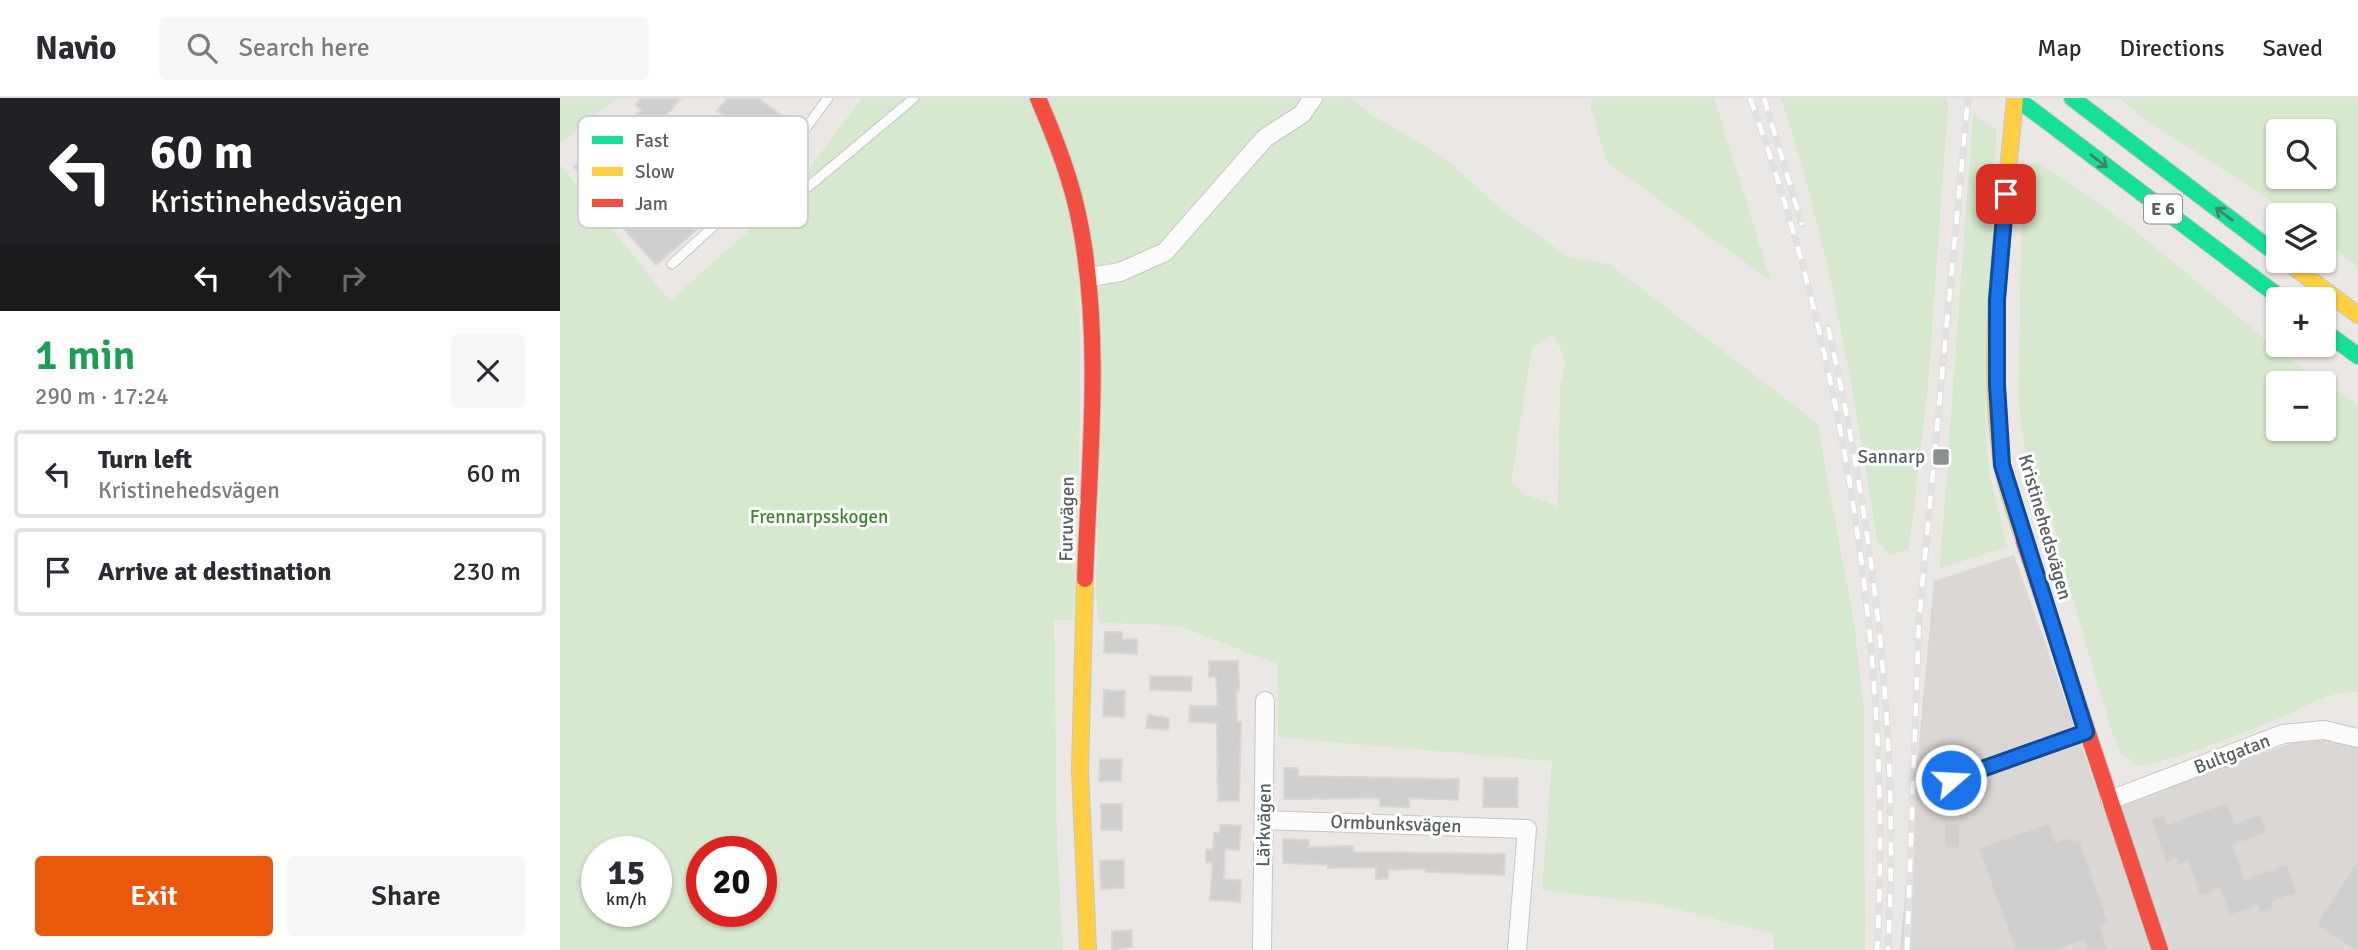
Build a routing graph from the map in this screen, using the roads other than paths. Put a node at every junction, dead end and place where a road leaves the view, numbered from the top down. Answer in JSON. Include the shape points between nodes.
{"nodes":[{"id":1,"x":828,"y":98,"type":"edge"},
{"id":2,"x":914,"y":98,"type":"edge"},
{"id":3,"x":1038,"y":98,"type":"edge"},
{"id":4,"x":1312,"y":98,"type":"edge"},
{"id":5,"x":2016,"y":98,"type":"edge"},
{"id":6,"x":2072,"y":98,"type":"edge"},
{"id":7,"x":808,"y":125,"type":"edge"},
{"id":8,"x":808,"y":187,"type":"edge"},
{"id":9,"x":711,"y":228,"type":"edge"},
{"id":10,"x":2266,"y":246,"type":"edge"},
{"id":11,"x":671,"y":264,"type":"dead end"},
{"id":12,"x":2302,"y":273,"type":"edge"},
{"id":13,"x":1090,"y":277,"type":"junction"},
{"id":14,"x":2267,"y":287,"type":"edge"},
{"id":15,"x":2358,"y":316,"type":"edge"},
{"id":16,"x":2336,"y":340,"type":"edge"},
{"id":17,"x":2358,"y":356,"type":"edge"},
{"id":18,"x":1265,"y":701,"type":"dead end"},
{"id":19,"x":2086,"y":732,"type":"junction"},
{"id":20,"x":2358,"y":738,"type":"edge"},
{"id":21,"x":1951,"y":780,"type":"dead end"},
{"id":22,"x":2110,"y":800,"type":"junction"},
{"id":23,"x":1264,"y":820,"type":"junction"},
{"id":24,"x":1088,"y":950,"type":"edge"},
{"id":25,"x":1262,"y":950,"type":"edge"},
{"id":26,"x":1517,"y":950,"type":"edge"},
{"id":27,"x":2160,"y":950,"type":"edge"}],
"edges":[{"from":1,"to":7,"type":"lane"},
{"from":2,"to":8,"type":"lane"},
{"from":3,"to":13,"type":"main road","name":"Furuvägen","via":[[1079,206]]},
{"from":4,"to":13,"type":"street","via":[[1302,114],[1265,138],[1165,252],[1120,272]]},
{"from":5,"to":14,"type":"main road","number":"E 6","one_way":true},
{"from":5,"to":19,"type":"main road","name":"Kristinehedsvägen","via":[[1997,300],[2002,465]]},
{"from":10,"to":6,"type":"main road","number":"E 6","one_way":true},
{"from":9,"to":11,"type":"lane"},
{"from":12,"to":15,"type":"main road"},
{"from":13,"to":24,"type":"main road","name":"Furuvägen","via":[[1080,744]]},
{"from":16,"to":17,"type":"main road"},
{"from":18,"to":23,"type":"street","name":"Lärkvägen"},
{"from":19,"to":21,"type":"lane"},
{"from":19,"to":22,"type":"main road","name":"Kristinehedsvägen"},
{"from":20,"to":22,"type":"street","name":"Bultgatan","via":[[2323,730],[2283,734]]},
{"from":22,"to":27,"type":"main road","name":"Kristinehedsvägen"},
{"from":23,"to":25,"type":"street","name":"Lärkvägen"},
{"from":23,"to":26,"type":"street","name":"Ormbunksvägen","via":[[1527,829]]}]}
